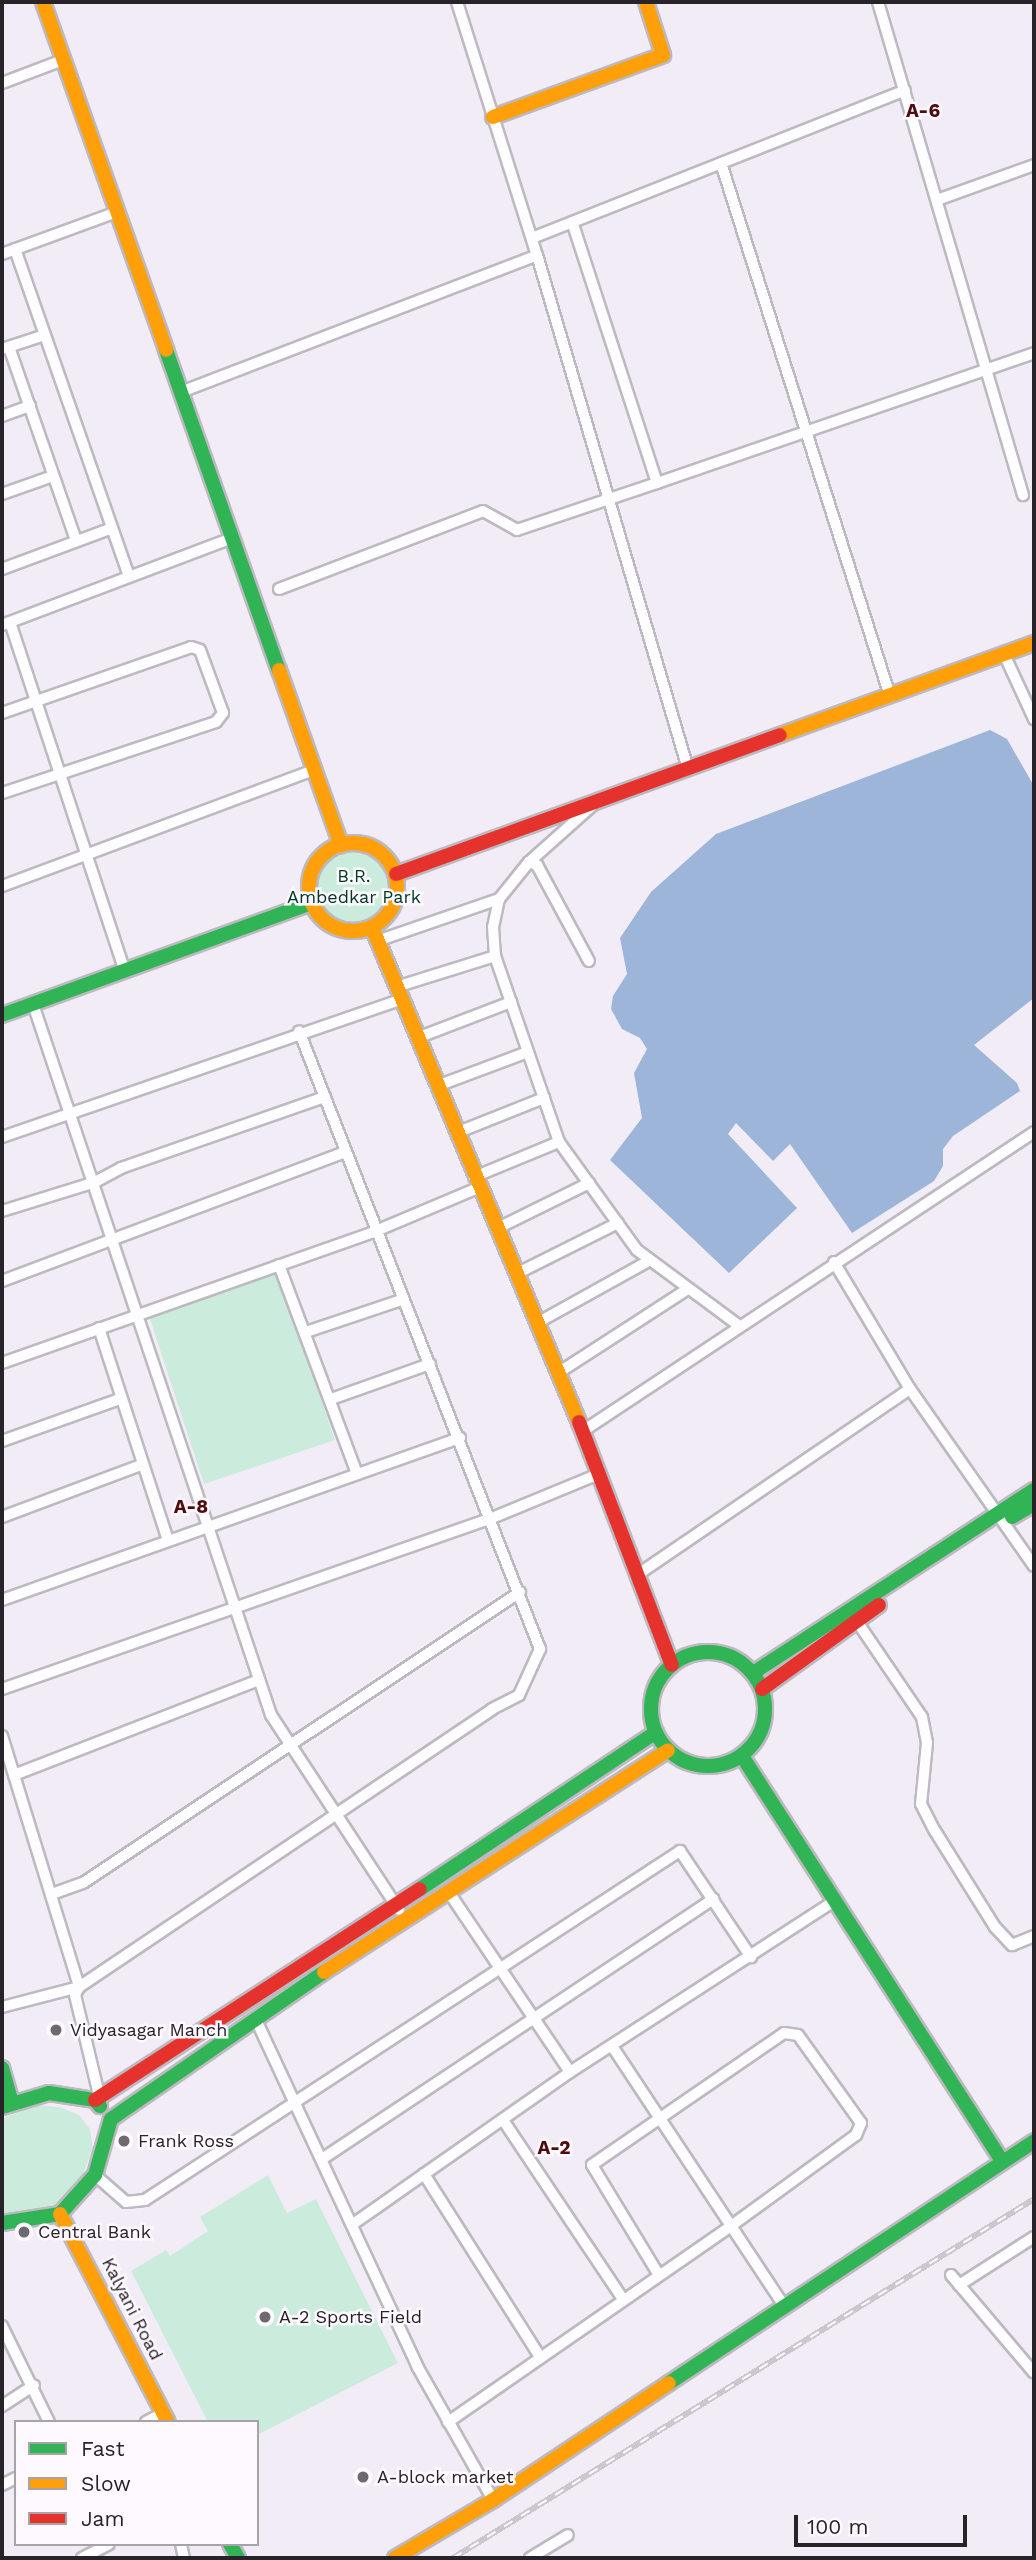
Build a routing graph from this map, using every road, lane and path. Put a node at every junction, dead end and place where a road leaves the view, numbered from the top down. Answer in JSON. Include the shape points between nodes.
{"nodes":[{"id":1,"x":43,"y":2,"type":"edge"},
{"id":2,"x":457,"y":2,"type":"edge"},
{"id":3,"x":646,"y":2,"type":"edge"},
{"id":4,"x":882,"y":3,"type":"edge"},
{"id":5,"x":63,"y":60,"type":"junction"},
{"id":6,"x":2,"y":83,"type":"edge"},
{"id":7,"x":905,"y":90,"type":"junction"},
{"id":8,"x":493,"y":117,"type":"junction"},
{"id":9,"x":721,"y":163,"type":"junction"},
{"id":10,"x":1034,"y":165,"type":"edge"},
{"id":11,"x":937,"y":200,"type":"junction"},
{"id":12,"x":117,"y":212,"type":"junction"},
{"id":13,"x":572,"y":222,"type":"junction"},
{"id":14,"x":531,"y":238,"type":"junction"},
{"id":15,"x":15,"y":249,"type":"junction"},
{"id":16,"x":2,"y":254,"type":"edge"},
{"id":17,"x":537,"y":256,"type":"junction"},
{"id":18,"x":45,"y":335,"type":"junction"},
{"id":19,"x":6,"y":348,"type":"edge"},
{"id":20,"x":1034,"y":353,"type":"edge"},
{"id":21,"x":988,"y":369,"type":"junction"},
{"id":22,"x":181,"y":392,"type":"junction"},
{"id":23,"x":30,"y":406,"type":"junction"},
{"id":24,"x":2,"y":416,"type":"edge"},
{"id":25,"x":806,"y":432,"type":"junction"},
{"id":26,"x":53,"y":476,"type":"junction"},
{"id":27,"x":657,"y":483,"type":"junction"},
{"id":28,"x":2,"y":494,"type":"edge"},
{"id":29,"x":1023,"y":495,"type":"dead end"},
{"id":30,"x":608,"y":498,"type":"junction"},
{"id":31,"x":112,"y":528,"type":"junction"},
{"id":32,"x":232,"y":538,"type":"junction"},
{"id":33,"x":76,"y":541,"type":"junction"},
{"id":34,"x":2,"y":569,"type":"edge"},
{"id":35,"x":129,"y":577,"type":"junction"},
{"id":36,"x":279,"y":589,"type":"dead end"},
{"id":37,"x":6,"y":623,"type":"edge"},
{"id":38,"x":1034,"y":643,"type":"edge"},
{"id":39,"x":1004,"y":654,"type":"junction"},
{"id":40,"x":890,"y":696,"type":"junction"},
{"id":41,"x":36,"y":701,"type":"junction"},
{"id":42,"x":2,"y":713,"type":"edge"},
{"id":43,"x":1034,"y":719,"type":"edge"},
{"id":44,"x":688,"y":769,"type":"junction"},
{"id":45,"x":314,"y":770,"type":"junction"},
{"id":46,"x":60,"y":773,"type":"junction"},
{"id":47,"x":2,"y":793,"type":"edge"},
{"id":48,"x":598,"y":801,"type":"junction"},
{"id":49,"x":341,"y":845,"type":"junction"},
{"id":50,"x":87,"y":855,"type":"junction"},
{"id":51,"x":529,"y":862,"type":"junction"},
{"id":52,"x":396,"y":874,"type":"junction"},
{"id":53,"x":2,"y":886,"type":"edge"},
{"id":54,"x":499,"y":898,"type":"junction"},
{"id":55,"x":312,"y":903,"type":"junction"},
{"id":56,"x":375,"y":934,"type":"junction"},
{"id":57,"x":495,"y":956,"type":"junction"},
{"id":58,"x":589,"y":961,"type":"dead end"},
{"id":59,"x":125,"y":971,"type":"junction"},
{"id":60,"x":399,"y":993,"type":"junction"},
{"id":61,"x":511,"y":1002,"type":"junction"},
{"id":62,"x":33,"y":1004,"type":"junction"},
{"id":63,"x":2,"y":1015,"type":"edge"},
{"id":64,"x":299,"y":1031,"type":"junction"},
{"id":65,"x":417,"y":1038,"type":"junction"},
{"id":66,"x":528,"y":1052,"type":"junction"},
{"id":67,"x":437,"y":1086,"type":"junction"},
{"id":68,"x":325,"y":1097,"type":"junction"},
{"id":69,"x":544,"y":1098,"type":"junction"},
{"id":70,"x":70,"y":1112,"type":"junction"},
{"id":71,"x":1034,"y":1132,"type":"edge"},
{"id":72,"x":456,"y":1133,"type":"junction"},
{"id":73,"x":2,"y":1137,"type":"edge"},
{"id":74,"x":559,"y":1142,"type":"junction"},
{"id":75,"x":345,"y":1152,"type":"junction"},
{"id":76,"x":95,"y":1182,"type":"junction"},
{"id":77,"x":476,"y":1182,"type":"junction"},
{"id":78,"x":589,"y":1183,"type":"junction"},
{"id":79,"x":2,"y":1211,"type":"edge"},
{"id":80,"x":618,"y":1223,"type":"junction"},
{"id":81,"x":496,"y":1229,"type":"junction"},
{"id":82,"x":376,"y":1231,"type":"junction"},
{"id":83,"x":115,"y":1241,"type":"junction"},
{"id":84,"x":650,"y":1260,"type":"junction"},
{"id":85,"x":834,"y":1262,"type":"junction"},
{"id":86,"x":279,"y":1265,"type":"junction"},
{"id":87,"x":516,"y":1274,"type":"junction"},
{"id":88,"x":2,"y":1281,"type":"edge"},
{"id":89,"x":688,"y":1289,"type":"junction"},
{"id":90,"x":404,"y":1299,"type":"junction"},
{"id":91,"x":140,"y":1313,"type":"junction"},
{"id":92,"x":537,"y":1323,"type":"junction"},
{"id":93,"x":738,"y":1325,"type":"junction"},
{"id":94,"x":99,"y":1328,"type":"junction"},
{"id":95,"x":306,"y":1332,"type":"junction"},
{"id":96,"x":2,"y":1363,"type":"edge"},
{"id":97,"x":430,"y":1364,"type":"junction"},
{"id":98,"x":558,"y":1373,"type":"junction"},
{"id":99,"x":910,"y":1389,"type":"junction"},
{"id":100,"x":120,"y":1399,"type":"junction"},
{"id":101,"x":331,"y":1399,"type":"junction"},
{"id":102,"x":583,"y":1431,"type":"junction"},
{"id":103,"x":460,"y":1438,"type":"junction"},
{"id":104,"x":2,"y":1441,"type":"edge"},
{"id":105,"x":141,"y":1465,"type":"junction"},
{"id":106,"x":357,"y":1474,"type":"junction"},
{"id":107,"x":599,"y":1474,"type":"junction"},
{"id":108,"x":1034,"y":1490,"type":"edge"},
{"id":109,"x":1034,"y":1504,"type":"edge"},
{"id":110,"x":2,"y":1517,"type":"edge"},
{"id":111,"x":492,"y":1518,"type":"junction"},
{"id":112,"x":1002,"y":1518,"type":"junction"},
{"id":113,"x":209,"y":1525,"type":"junction"},
{"id":114,"x":168,"y":1540,"type":"junction"},
{"id":115,"x":1034,"y":1566,"type":"edge"},
{"id":116,"x":637,"y":1575,"type":"junction"},
{"id":117,"x":520,"y":1592,"type":"junction"},
{"id":118,"x":2,"y":1600,"type":"edge"},
{"id":119,"x":235,"y":1605,"type":"junction"},
{"id":120,"x":856,"y":1620,"type":"junction"},
{"id":121,"x":672,"y":1665,"type":"junction"},
{"id":122,"x":754,"y":1673,"type":"junction"},
{"id":123,"x":259,"y":1680,"type":"junction"},
{"id":124,"x":2,"y":1689,"type":"edge"},
{"id":125,"x":762,"y":1689,"type":"junction"},
{"id":126,"x":656,"y":1732,"type":"junction"},
{"id":127,"x":2,"y":1736,"type":"edge"},
{"id":128,"x":290,"y":1749,"type":"junction"},
{"id":129,"x":668,"y":1750,"type":"junction"},
{"id":130,"x":742,"y":1756,"type":"junction"},
{"id":131,"x":14,"y":1775,"type":"junction"},
{"id":132,"x":335,"y":1815,"type":"junction"},
{"id":133,"x":448,"y":1891,"type":"junction"},
{"id":134,"x":52,"y":1894,"type":"junction"},
{"id":135,"x":713,"y":1899,"type":"junction"},
{"id":136,"x":834,"y":1901,"type":"junction"},
{"id":137,"x":394,"y":1903,"type":"junction"},
{"id":138,"x":405,"y":1918,"type":"junction"},
{"id":139,"x":1034,"y":1936,"type":"edge"},
{"id":140,"x":751,"y":1957,"type":"junction"},
{"id":141,"x":500,"y":1967,"type":"junction"},
{"id":142,"x":79,"y":1987,"type":"junction"},
{"id":143,"x":2,"y":2007,"type":"edge"},
{"id":144,"x":256,"y":2020,"type":"junction"},
{"id":145,"x":534,"y":2020,"type":"junction"},
{"id":146,"x":612,"y":2046,"type":"junction"},
{"id":147,"x":2,"y":2068,"type":"edge"},
{"id":148,"x":570,"y":2072,"type":"junction"},
{"id":149,"x":95,"y":2100,"type":"junction"},
{"id":150,"x":296,"y":2101,"type":"junction"},
{"id":151,"x":7,"y":2104,"type":"edge"},
{"id":152,"x":657,"y":2117,"type":"junction"},
{"id":153,"x":111,"y":2119,"type":"junction"},
{"id":154,"x":503,"y":2120,"type":"junction"},
{"id":155,"x":1034,"y":2141,"type":"edge"},
{"id":156,"x":322,"y":2159,"type":"junction"},
{"id":157,"x":1001,"y":2160,"type":"junction"},
{"id":158,"x":424,"y":2174,"type":"junction"},
{"id":159,"x":95,"y":2175,"type":"junction"},
{"id":160,"x":60,"y":2214,"type":"junction"},
{"id":161,"x":2,"y":2223,"type":"edge"},
{"id":162,"x":353,"y":2224,"type":"junction"},
{"id":163,"x":732,"y":2225,"type":"junction"},
{"id":164,"x":1034,"y":2237,"type":"edge"},
{"id":165,"x":659,"y":2274,"type":"junction"},
{"id":166,"x":951,"y":2275,"type":"dead end"},
{"id":167,"x":959,"y":2285,"type":"junction"},
{"id":168,"x":624,"y":2299,"type":"junction"},
{"id":169,"x":783,"y":2304,"type":"junction"},
{"id":170,"x":2,"y":2326,"type":"edge"},
{"id":171,"x":540,"y":2357,"type":"junction"},
{"id":172,"x":1034,"y":2373,"type":"edge"},
{"id":173,"x":34,"y":2385,"type":"junction"},
{"id":174,"x":2,"y":2406,"type":"edge"},
{"id":175,"x":166,"y":2417,"type":"edge"},
{"id":176,"x":47,"y":2420,"type":"edge"},
{"id":177,"x":448,"y":2422,"type":"junction"},
{"id":178,"x":493,"y":2500,"type":"junction"},
{"id":179,"x":568,"y":2535,"type":"dead end"},
{"id":180,"x":105,"y":2546,"type":"edge"},
{"id":181,"x":82,"y":2558,"type":"edge"},
{"id":182,"x":395,"y":2558,"type":"edge"},
{"id":183,"x":530,"y":2558,"type":"edge"}],
"edges":[{"from":1,"to":5,"type":"street"},
{"from":2,"to":8,"type":"street"},
{"from":3,"to":8,"type":"street","via":[[663,55]]},
{"from":4,"to":7,"type":"street"},
{"from":5,"to":6,"type":"street"},
{"from":5,"to":12,"type":"street"},
{"from":7,"to":9,"type":"street"},
{"from":7,"to":11,"type":"street"},
{"from":8,"to":14,"type":"street"},
{"from":9,"to":13,"type":"street"},
{"from":9,"to":25,"type":"street"},
{"from":10,"to":11,"type":"street"},
{"from":11,"to":21,"type":"street"},
{"from":12,"to":15,"type":"street"},
{"from":12,"to":22,"type":"street"},
{"from":13,"to":14,"type":"street"},
{"from":13,"to":27,"type":"street"},
{"from":14,"to":17,"type":"street"},
{"from":15,"to":16,"type":"street"},
{"from":15,"to":18,"type":"street"},
{"from":17,"to":22,"type":"street"},
{"from":17,"to":30,"type":"street"},
{"from":18,"to":19,"type":"street"},
{"from":18,"to":31,"type":"street"},
{"from":19,"to":23,"type":"street"},
{"from":20,"to":21,"type":"street"},
{"from":21,"to":25,"type":"street"},
{"from":21,"to":29,"type":"street"},
{"from":22,"to":32,"type":"street"},
{"from":23,"to":24,"type":"street"},
{"from":23,"to":26,"type":"street"},
{"from":25,"to":27,"type":"street"},
{"from":25,"to":40,"type":"street"},
{"from":26,"to":28,"type":"street"},
{"from":26,"to":33,"type":"street"},
{"from":27,"to":30,"type":"street"},
{"from":30,"to":36,"type":"street","via":[[517,530],[483,511]]},
{"from":30,"to":44,"type":"street"},
{"from":31,"to":33,"type":"street"},
{"from":31,"to":35,"type":"street"},
{"from":32,"to":35,"type":"street"},
{"from":32,"to":45,"type":"street"},
{"from":33,"to":34,"type":"street"},
{"from":35,"to":37,"type":"street"},
{"from":37,"to":41,"type":"street"},
{"from":38,"to":39,"type":"street"},
{"from":39,"to":40,"type":"street"},
{"from":39,"to":43,"type":"street"},
{"from":40,"to":44,"type":"street"},
{"from":41,"to":42,"type":"street"},
{"from":41,"to":46,"type":"street"},
{"from":41,"to":46,"type":"street","via":[[191,647],[200,650],[223,713],[216,722]]},
{"from":44,"to":48,"type":"street"},
{"from":45,"to":49,"type":"street"},
{"from":45,"to":50,"type":"street"},
{"from":46,"to":47,"type":"street"},
{"from":46,"to":50,"type":"street"},
{"from":48,"to":51,"type":"street"},
{"from":48,"to":52,"type":"street"},
{"from":49,"to":52,"type":"street","via":[[374,849]]},
{"from":49,"to":55,"type":"street","via":[[316,864],[310,880]]},
{"from":50,"to":53,"type":"street"},
{"from":50,"to":59,"type":"street"},
{"from":51,"to":54,"type":"street"},
{"from":51,"to":58,"type":"street","via":[[537,865]]},
{"from":52,"to":56,"type":"street","via":[[394,905]]},
{"from":54,"to":56,"type":"street"},
{"from":54,"to":57,"type":"street","via":[[493,927]]},
{"from":55,"to":56,"type":"street","via":[[333,927]]},
{"from":55,"to":59,"type":"street"},
{"from":56,"to":60,"type":"street"},
{"from":57,"to":60,"type":"street"},
{"from":57,"to":61,"type":"street"},
{"from":59,"to":62,"type":"street"},
{"from":60,"to":64,"type":"street"},
{"from":60,"to":65,"type":"street"},
{"from":61,"to":65,"type":"street"},
{"from":61,"to":66,"type":"street"},
{"from":62,"to":63,"type":"street"},
{"from":62,"to":70,"type":"street"},
{"from":64,"to":68,"type":"street"},
{"from":64,"to":70,"type":"street"},
{"from":65,"to":67,"type":"street"},
{"from":66,"to":67,"type":"street"},
{"from":66,"to":69,"type":"street"},
{"from":67,"to":72,"type":"street"},
{"from":68,"to":75,"type":"street"},
{"from":68,"to":76,"type":"street","via":[[121,1168]]},
{"from":69,"to":72,"type":"street"},
{"from":69,"to":74,"type":"street"},
{"from":70,"to":73,"type":"street"},
{"from":70,"to":76,"type":"street"},
{"from":71,"to":85,"type":"street"},
{"from":72,"to":77,"type":"street"},
{"from":74,"to":77,"type":"street"},
{"from":74,"to":78,"type":"street"},
{"from":75,"to":82,"type":"street"},
{"from":75,"to":83,"type":"street"},
{"from":76,"to":79,"type":"street"},
{"from":76,"to":83,"type":"street"},
{"from":77,"to":81,"type":"street"},
{"from":77,"to":82,"type":"street"},
{"from":78,"to":80,"type":"street"},
{"from":78,"to":81,"type":"street"},
{"from":80,"to":84,"type":"street"},
{"from":80,"to":87,"type":"street"},
{"from":81,"to":87,"type":"street"},
{"from":82,"to":86,"type":"street"},
{"from":82,"to":90,"type":"street"},
{"from":83,"to":88,"type":"street"},
{"from":83,"to":91,"type":"street"},
{"from":84,"to":89,"type":"street"},
{"from":84,"to":92,"type":"street"},
{"from":85,"to":93,"type":"street"},
{"from":85,"to":99,"type":"street"},
{"from":86,"to":91,"type":"street"},
{"from":86,"to":95,"type":"street"},
{"from":87,"to":92,"type":"street"},
{"from":89,"to":93,"type":"street"},
{"from":89,"to":98,"type":"street"},
{"from":90,"to":95,"type":"street"},
{"from":90,"to":97,"type":"street"},
{"from":91,"to":94,"type":"street"},
{"from":91,"to":113,"type":"street"},
{"from":92,"to":98,"type":"street"},
{"from":93,"to":102,"type":"street"},
{"from":94,"to":96,"type":"street"},
{"from":94,"to":100,"type":"street"},
{"from":95,"to":101,"type":"street"},
{"from":97,"to":101,"type":"street"},
{"from":97,"to":103,"type":"street"},
{"from":98,"to":102,"type":"street"},
{"from":99,"to":112,"type":"street"},
{"from":99,"to":116,"type":"street"},
{"from":100,"to":104,"type":"street"},
{"from":100,"to":105,"type":"street"},
{"from":101,"to":106,"type":"street"},
{"from":102,"to":107,"type":"street"},
{"from":103,"to":106,"type":"street"},
{"from":103,"to":111,"type":"street"},
{"from":105,"to":110,"type":"street"},
{"from":105,"to":114,"type":"street"},
{"from":106,"to":113,"type":"street"},
{"from":107,"to":111,"type":"street"},
{"from":107,"to":116,"type":"street"},
{"from":108,"to":112,"type":"street"},
{"from":109,"to":112,"type":"street"},
{"from":111,"to":117,"type":"street"},
{"from":111,"to":119,"type":"street"},
{"from":112,"to":115,"type":"street"},
{"from":112,"to":120,"type":"street"},
{"from":112,"to":122,"type":"street"},
{"from":113,"to":114,"type":"street"},
{"from":113,"to":119,"type":"street"},
{"from":114,"to":118,"type":"street"},
{"from":116,"to":121,"type":"street"},
{"from":117,"to":128,"type":"street"},
{"from":117,"to":132,"type":"street","via":[[540,1649],[519,1695]]},
{"from":119,"to":123,"type":"street"},
{"from":119,"to":124,"type":"street"},
{"from":120,"to":125,"type":"street"},
{"from":120,"to":139,"type":"street","via":[[922,1717],[927,1743],[920,1804],[935,1831],[995,1927],[1013,1945]]},
{"from":121,"to":122,"type":"street","via":[[705,1652],[723,1653]]},
{"from":121,"to":126,"type":"street","via":[[652,1698]]},
{"from":122,"to":125,"type":"street"},
{"from":123,"to":128,"type":"street"},
{"from":123,"to":131,"type":"street"},
{"from":125,"to":130,"type":"street","via":[[764,1724]]},
{"from":126,"to":129,"type":"street"},
{"from":126,"to":137,"type":"street","via":[[626,1756]]},
{"from":127,"to":131,"type":"street"},
{"from":128,"to":132,"type":"street"},
{"from":128,"to":134,"type":"street","via":[[83,1883]]},
{"from":129,"to":130,"type":"street","via":[[696,1765],[728,1763]]},
{"from":129,"to":133,"type":"street"},
{"from":130,"to":136,"type":"street"},
{"from":131,"to":134,"type":"street"},
{"from":132,"to":137,"type":"street"},
{"from":132,"to":142,"type":"street"},
{"from":133,"to":138,"type":"street"},
{"from":133,"to":141,"type":"street"},
{"from":134,"to":142,"type":"street"},
{"from":135,"to":140,"type":"street"},
{"from":135,"to":141,"type":"street","via":[[680,1851]]},
{"from":135,"to":145,"type":"street"},
{"from":136,"to":140,"type":"street"},
{"from":136,"to":157,"type":"street"},
{"from":137,"to":138,"type":"street"},
{"from":137,"to":149,"type":"street"},
{"from":138,"to":144,"type":"street"},
{"from":140,"to":146,"type":"street"},
{"from":141,"to":145,"type":"street"},
{"from":141,"to":150,"type":"street"},
{"from":142,"to":143,"type":"street"},
{"from":142,"to":149,"type":"street","via":[[75,1995],[98,2091]]},
{"from":144,"to":150,"type":"street"},
{"from":144,"to":153,"type":"street"},
{"from":145,"to":148,"type":"street"},
{"from":145,"to":156,"type":"street"},
{"from":146,"to":148,"type":"street"},
{"from":146,"to":152,"type":"street"},
{"from":147,"to":151,"type":"street"},
{"from":148,"to":154,"type":"street"},
{"from":149,"to":151,"type":"street","via":[[50,2092]]},
{"from":149,"to":153,"type":"street"},
{"from":150,"to":156,"type":"street"},
{"from":150,"to":159,"type":"street","via":[[136,2204],[126,2202]]},
{"from":152,"to":163,"type":"street"},
{"from":152,"to":163,"type":"street","via":[[784,2033],[798,2035],[861,2123],[856,2134]]},
{"from":152,"to":165,"type":"street","via":[[593,2165]]},
{"from":153,"to":159,"type":"street"},
{"from":154,"to":158,"type":"street"},
{"from":154,"to":168,"type":"street"},
{"from":155,"to":157,"type":"street"},
{"from":156,"to":162,"type":"street"},
{"from":157,"to":169,"type":"street"},
{"from":158,"to":162,"type":"street"},
{"from":158,"to":171,"type":"street"},
{"from":159,"to":160,"type":"street"},
{"from":160,"to":161,"type":"street"},
{"from":160,"to":175,"type":"street","name":"Kalyani Road"},
{"from":162,"to":177,"type":"street","via":[[417,2366]]},
{"from":163,"to":165,"type":"street"},
{"from":163,"to":169,"type":"street"},
{"from":164,"to":167,"type":"street"},
{"from":165,"to":168,"type":"street"},
{"from":166,"to":167,"type":"street"},
{"from":167,"to":172,"type":"street"},
{"from":168,"to":171,"type":"street"},
{"from":169,"to":178,"type":"street"},
{"from":170,"to":173,"type":"street"},
{"from":171,"to":177,"type":"street"},
{"from":173,"to":174,"type":"street"},
{"from":173,"to":176,"type":"street"},
{"from":177,"to":178,"type":"street"},
{"from":178,"to":182,"type":"street"},
{"from":179,"to":183,"type":"street"},
{"from":180,"to":181,"type":"street"}]}
